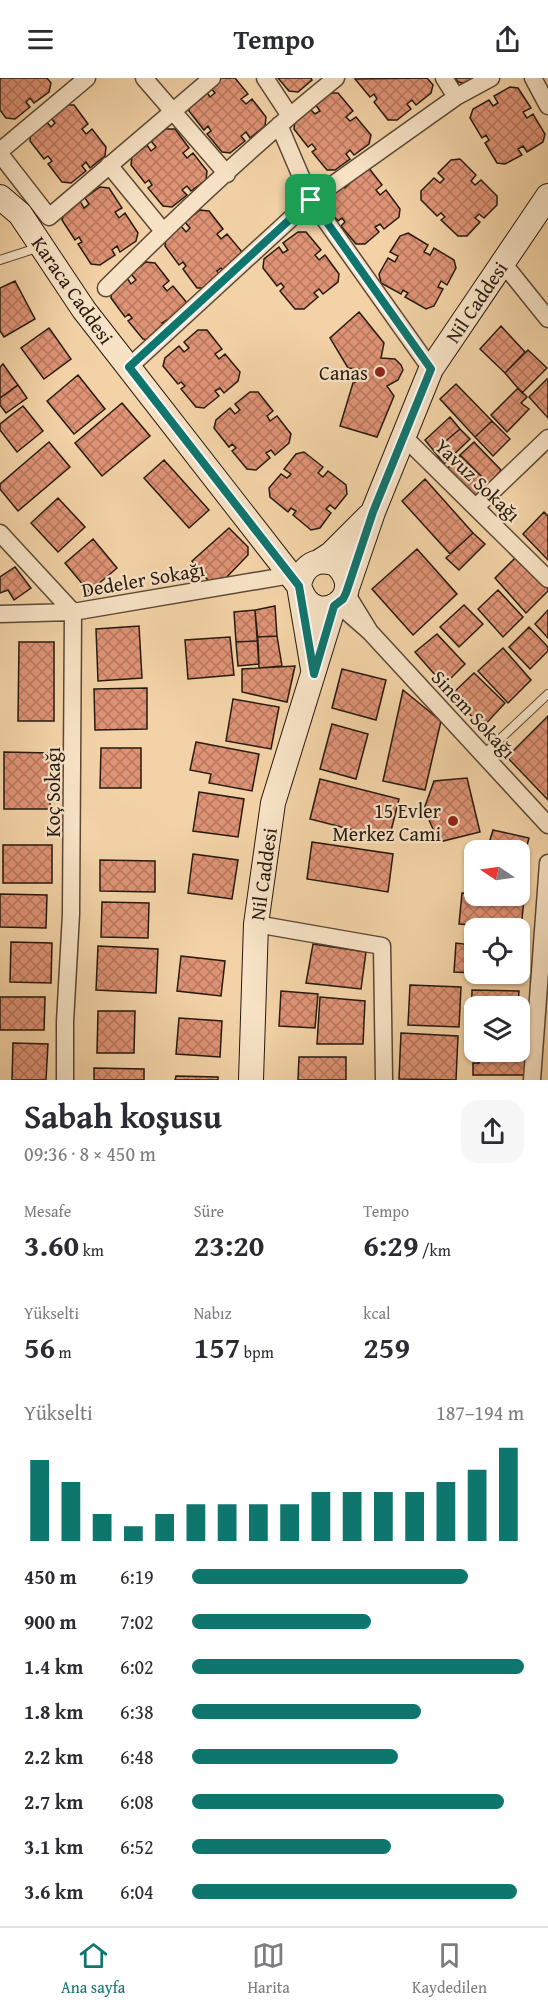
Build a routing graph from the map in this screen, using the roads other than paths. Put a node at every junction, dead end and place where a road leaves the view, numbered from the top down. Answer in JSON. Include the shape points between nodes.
{"nodes":[{"id":1,"x":87,"y":78,"type":"edge"},
{"id":2,"x":144,"y":78,"type":"edge"},
{"id":3,"x":212,"y":78,"type":"edge"},
{"id":4,"x":265,"y":78,"type":"edge"},
{"id":5,"x":336,"y":78,"type":"edge"},
{"id":6,"x":444,"y":78,"type":"edge"},
{"id":7,"x":491,"y":78,"type":"edge"},
{"id":8,"x":533,"y":78,"type":"edge"},
{"id":9,"x":456,"y":97,"type":"junction"},
{"id":10,"x":548,"y":106,"type":"edge"},
{"id":11,"x":173,"y":111,"type":"junction"},
{"id":12,"x":284,"y":120,"type":"junction"},
{"id":13,"x":0,"y":152,"type":"edge"},
{"id":14,"x":109,"y":165,"type":"junction"},
{"id":15,"x":227,"y":174,"type":"junction"},
{"id":16,"x":548,"y":196,"type":"edge"},
{"id":17,"x":0,"y":197,"type":"edge"},
{"id":18,"x":311,"y":200,"type":"junction"},
{"id":19,"x":163,"y":231,"type":"junction"},
{"id":20,"x":42,"y":246,"type":"junction"},
{"id":21,"x":0,"y":260,"type":"edge"},
{"id":22,"x":503,"y":263,"type":"junction"},
{"id":23,"x":106,"y":288,"type":"dead end"},
{"id":24,"x":548,"y":319,"type":"edge"},
{"id":25,"x":129,"y":367,"type":"junction"},
{"id":26,"x":431,"y":369,"type":"junction"},
{"id":27,"x":403,"y":436,"type":"junction"},
{"id":28,"x":548,"y":438,"type":"edge"},
{"id":29,"x":476,"y":507,"type":"junction"},
{"id":30,"x":373,"y":512,"type":"junction"},
{"id":31,"x":0,"y":533,"type":"edge"},
{"id":32,"x":268,"y":544,"type":"junction"},
{"id":33,"x":318,"y":561,"type":"junction"},
{"id":34,"x":548,"y":579,"type":"edge"},
{"id":35,"x":297,"y":584,"type":"junction"},
{"id":36,"x":341,"y":597,"type":"junction"},
{"id":37,"x":73,"y":612,"type":"junction"},
{"id":38,"x":0,"y":614,"type":"edge"},
{"id":39,"x":314,"y":674,"type":"junction"},
{"id":40,"x":548,"y":694,"type":"edge"},
{"id":41,"x":483,"y":755,"type":"junction"},
{"id":42,"x":548,"y":825,"type":"edge"},
{"id":43,"x":548,"y":863,"type":"edge"},
{"id":44,"x":256,"y":924,"type":"junction"},
{"id":45,"x":65,"y":1080,"type":"edge"},
{"id":46,"x":251,"y":1080,"type":"edge"},
{"id":47,"x":384,"y":1080,"type":"edge"},
{"id":48,"x":532,"y":1080,"type":"edge"}],
"edges":[{"from":1,"to":13,"type":"street"},
{"from":2,"to":11,"type":"street"},
{"from":3,"to":11,"type":"street"},
{"from":4,"to":12,"type":"street"},
{"from":5,"to":12,"type":"street"},
{"from":6,"to":9,"type":"street"},
{"from":7,"to":9,"type":"street"},
{"from":8,"to":10,"type":"street"},
{"from":9,"to":18,"type":"street"},
{"from":11,"to":14,"type":"street"},
{"from":11,"to":15,"type":"street"},
{"from":12,"to":15,"type":"street"},
{"from":12,"to":18,"type":"street"},
{"from":13,"to":14,"type":"street","via":[[49,217]]},
{"from":14,"to":19,"type":"street"},
{"from":15,"to":19,"type":"street"},
{"from":16,"to":22,"type":"street","name":"Nil Caddesi"},
{"from":17,"to":20,"type":"street","name":"Karaca Caddesi","via":[[20,214]]},
{"from":18,"to":25,"type":"street"},
{"from":18,"to":26,"type":"street"},
{"from":19,"to":23,"type":"street"},
{"from":20,"to":21,"type":"lane"},
{"from":20,"to":25,"type":"street","name":"Karaca Caddesi","via":[[84,310]]},
{"from":22,"to":24,"type":"street"},
{"from":22,"to":26,"type":"street","name":"Nil Caddesi"},
{"from":25,"to":32,"type":"street","name":"Karaca Caddesi"},
{"from":26,"to":27,"type":"street","name":"Nil Caddesi"},
{"from":27,"to":29,"type":"street","name":"Yavuz Sokağı"},
{"from":27,"to":30,"type":"street","name":"Nil Caddesi"},
{"from":28,"to":29,"type":"street"},
{"from":29,"to":34,"type":"street","name":"Yavuz Sokağı"},
{"from":30,"to":33,"type":"street","via":[[331,554]]},
{"from":30,"to":36,"type":"street","name":"Nil Caddesi"},
{"from":31,"to":37,"type":"street"},
{"from":32,"to":33,"type":"street"},
{"from":32,"to":35,"type":"street","name":"Karaca Caddesi"},
{"from":33,"to":35,"type":"street","via":[[304,571]]},
{"from":33,"to":36,"type":"street","via":[[336,564],[342,570]]},
{"from":35,"to":36,"type":"street","via":[[303,598],[314,607],[327,609]]},
{"from":35,"to":37,"type":"street","name":"Dedeler Sokağı"},
{"from":35,"to":39,"type":"street","name":"Nil Caddesi"},
{"from":36,"to":39,"type":"street","name":"Nil Caddesi"},
{"from":36,"to":41,"type":"street","name":"Sinem Sokağı"},
{"from":37,"to":38,"type":"street","name":"Dedeler Sokağı"},
{"from":37,"to":45,"type":"street","name":"Koç Sokağı","via":[[72,891]]},
{"from":39,"to":44,"type":"street","name":"Nil Caddesi","via":[[273,803]]},
{"from":40,"to":41,"type":"lane"},
{"from":41,"to":42,"type":"street","name":"Sinem Sokağı"},
{"from":43,"to":48,"type":"street"},
{"from":44,"to":46,"type":"street","name":"Nil Caddesi"},
{"from":44,"to":47,"type":"street","via":[[382,946]]}]}
